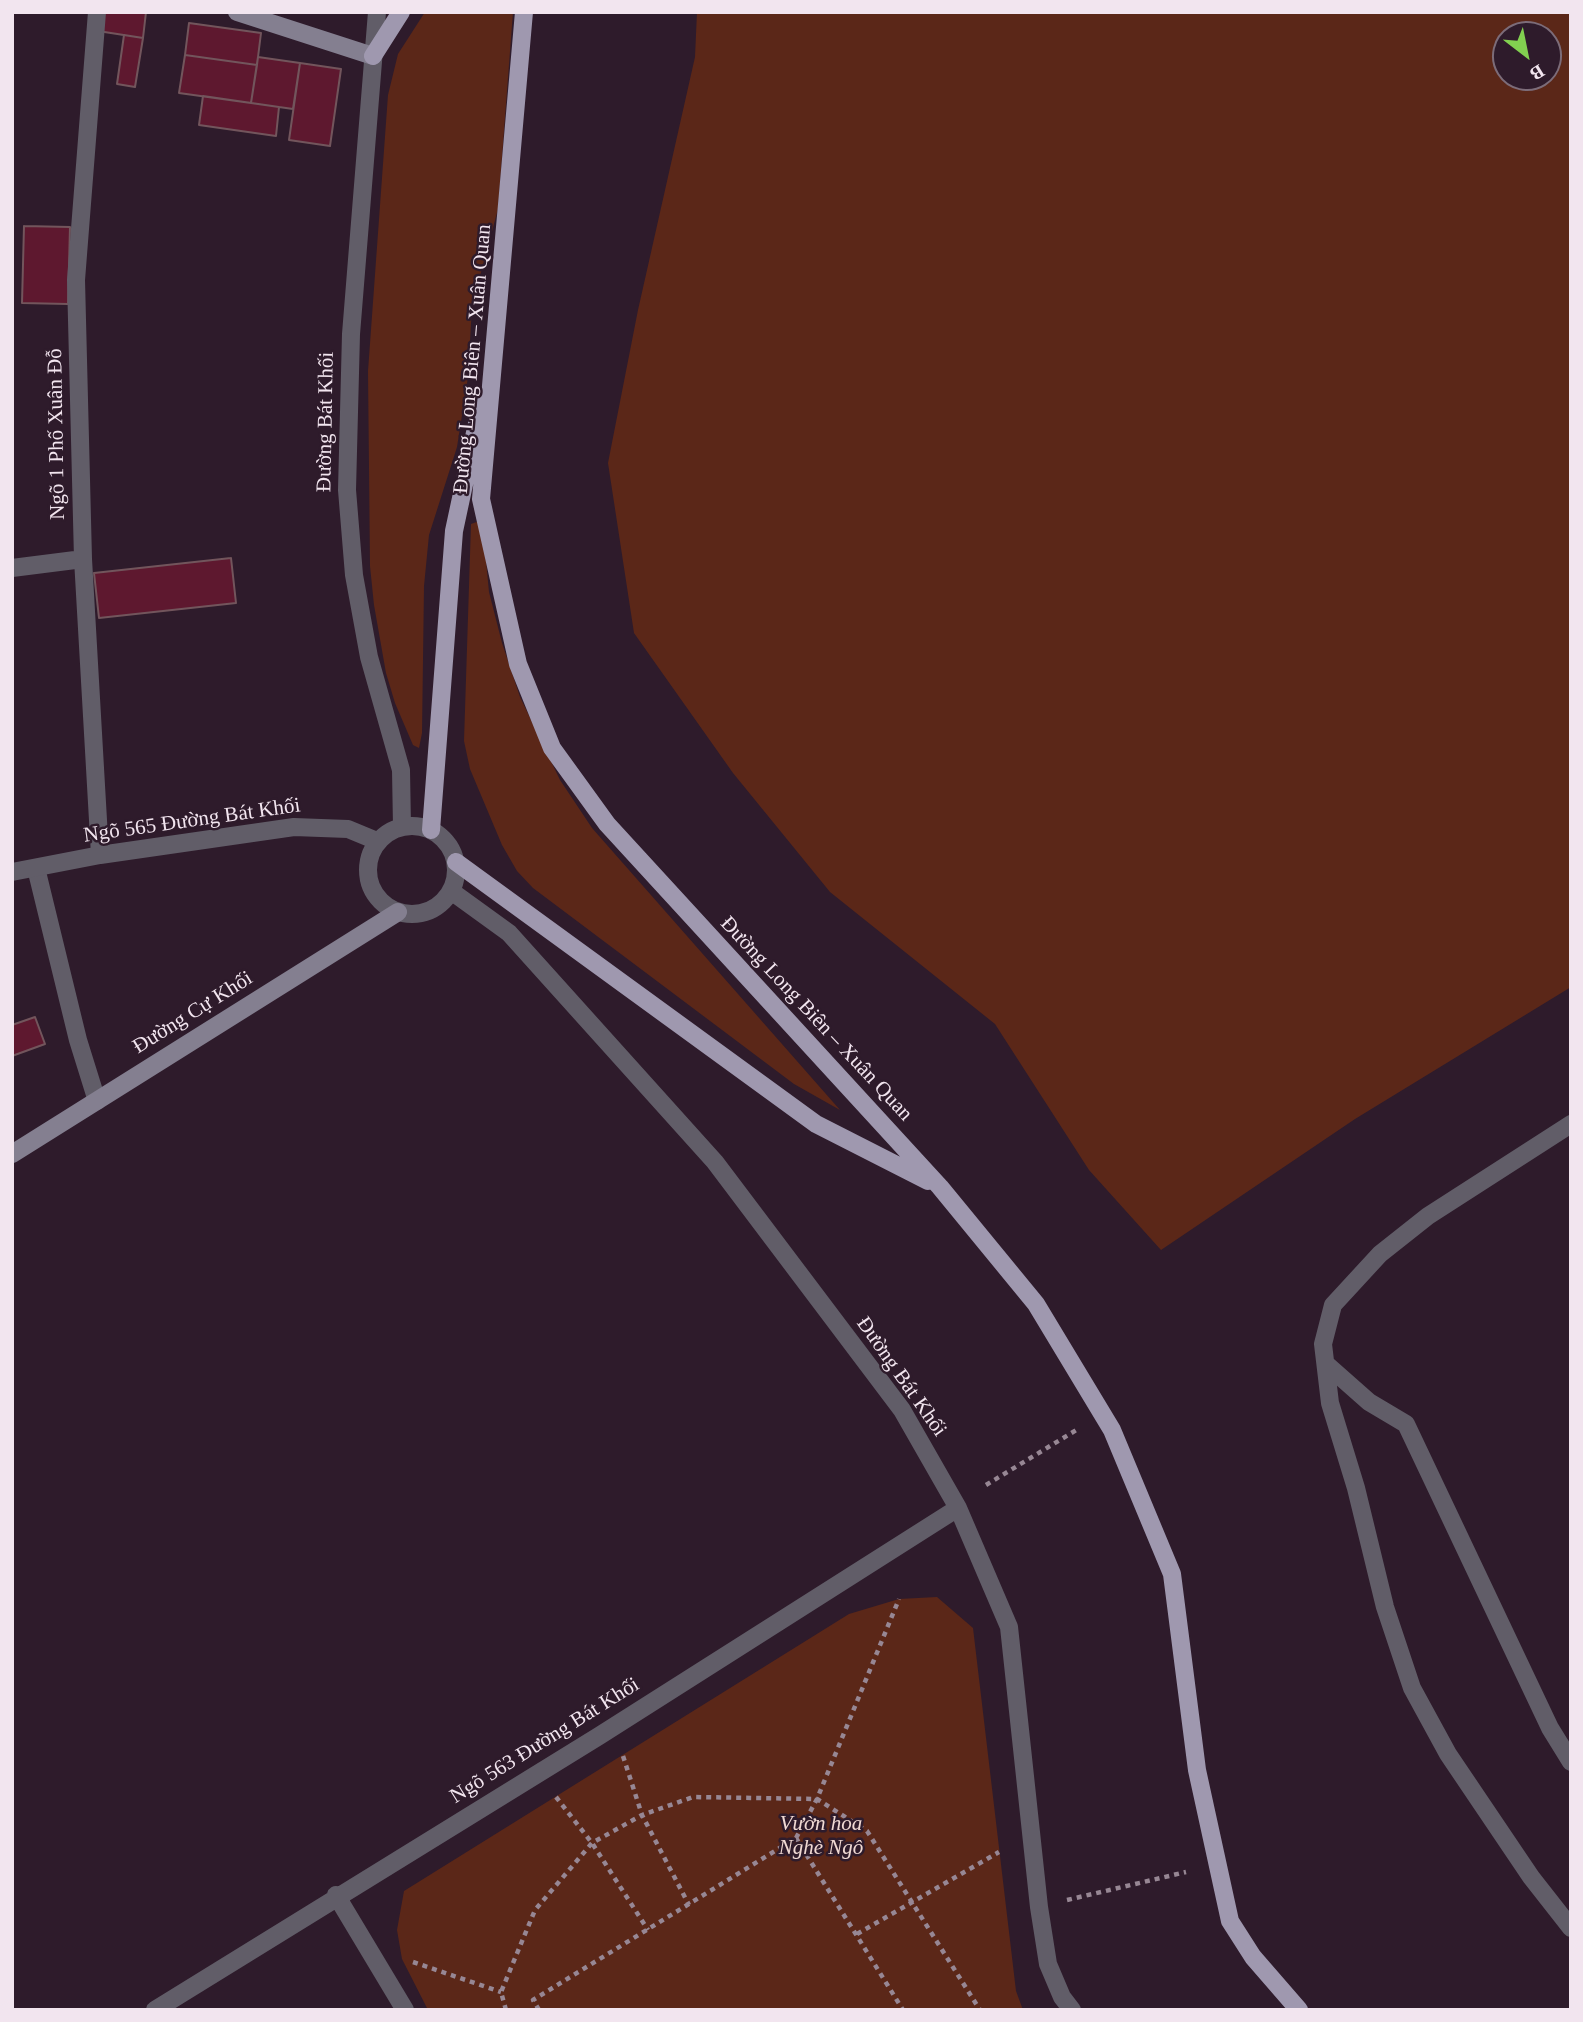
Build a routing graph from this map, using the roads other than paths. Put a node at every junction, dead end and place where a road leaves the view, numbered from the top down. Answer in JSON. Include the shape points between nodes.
{"nodes":[{"id":1,"x":97,"y":12,"type":"edge"},
{"id":2,"x":237,"y":12,"type":"edge"},
{"id":3,"x":377,"y":12,"type":"edge"},
{"id":4,"x":401,"y":12,"type":"edge"},
{"id":5,"x":524,"y":12,"type":"edge"},
{"id":6,"x":373,"y":56,"type":"junction"},
{"id":7,"x":496,"y":346,"type":"junction"},
{"id":8,"x":83,"y":559,"type":"junction"},
{"id":9,"x":12,"y":568,"type":"edge"},
{"id":10,"x":402,"y":827,"type":"junction"},
{"id":11,"x":430,"y":830,"type":"junction"},
{"id":12,"x":377,"y":841,"type":"junction"},
{"id":13,"x":100,"y":856,"type":"junction"},
{"id":14,"x":456,"y":862,"type":"junction"},
{"id":15,"x":37,"y":868,"type":"junction"},
{"id":16,"x":12,"y":872,"type":"edge"},
{"id":17,"x":451,"y":891,"type":"junction"},
{"id":18,"x":398,"y":912,"type":"junction"},
{"id":19,"x":97,"y":1101,"type":"junction"},
{"id":20,"x":1571,"y":1124,"type":"edge"},
{"id":21,"x":12,"y":1154,"type":"edge"},
{"id":22,"x":940,"y":1187,"type":"junction"},
{"id":23,"x":1326,"y":1364,"type":"junction"},
{"id":24,"x":958,"y":1508,"type":"junction"},
{"id":25,"x":1571,"y":1762,"type":"edge"},
{"id":26,"x":336,"y":1895,"type":"junction"},
{"id":27,"x":1571,"y":1928,"type":"edge"},
{"id":28,"x":155,"y":2010,"type":"edge"},
{"id":29,"x":405,"y":2010,"type":"edge"},
{"id":30,"x":1072,"y":2010,"type":"edge"},
{"id":31,"x":1299,"y":2010,"type":"edge"}],
"edges":[{"from":1,"to":8,"type":"street","name":"Ngõ 1 Phố Xuân Đỗ","via":[[76,280]]},
{"from":2,"to":6,"type":"street"},
{"from":3,"to":6,"type":"street","name":"Đường Bát Khối"},
{"from":4,"to":6,"type":"main road"},
{"from":5,"to":7,"type":"main road","name":"Đường Long Biên – Xuân Quan"},
{"from":6,"to":10,"type":"street","name":"Đường Bát Khối","via":[[351,334],[347,490],[354,575],[369,657],[401,770]]},
{"from":7,"to":11,"type":"main road","via":[[454,531]]},
{"from":7,"to":22,"type":"main road","name":"Đường Long Biên – Xuân Quan","via":[[481,499],[518,664],[552,748],[607,824]]},
{"from":8,"to":9,"type":"street"},
{"from":8,"to":13,"type":"street","name":"Ngõ 1 Phố Xuân Đỗ"},
{"from":10,"to":11,"type":"street"},
{"from":10,"to":12,"type":"street"},
{"from":11,"to":14,"type":"street","via":[[443,837]]},
{"from":12,"to":13,"type":"street","name":"Ngõ 565 Đường Bát Khối","via":[[348,829],[295,827]]},
{"from":12,"to":18,"type":"street","via":[[370,854],[369,882],[377,898]]},
{"from":13,"to":15,"type":"street","name":"Ngõ 565 Đường Bát Khối"},
{"from":14,"to":17,"type":"street"},
{"from":14,"to":22,"type":"main road","via":[[816,1124]]},
{"from":15,"to":16,"type":"street","name":"Ngõ 565 Đường Bát Khối"},
{"from":15,"to":19,"type":"street"},
{"from":17,"to":18,"type":"street","via":[[424,913]]},
{"from":17,"to":24,"type":"street","name":"Đường Bát Khối","via":[[509,933],[715,1162],[902,1410]]},
{"from":18,"to":19,"type":"street","name":"Đường Cự Khối"},
{"from":19,"to":21,"type":"street","name":"Đường Cự Khối"},
{"from":20,"to":23,"type":"street","via":[[1428,1216],[1380,1254],[1333,1305],[1323,1345]]},
{"from":22,"to":31,"type":"main road","name":"Đường Long Biên – Xuân Quan","via":[[1036,1304],[1112,1430],[1172,1574],[1196,1770],[1230,1921],[1252,1957]]},
{"from":23,"to":25,"type":"street","via":[[1369,1402],[1406,1424],[1550,1728]]},
{"from":23,"to":27,"type":"street","via":[[1330,1403],[1385,1607],[1412,1688],[1448,1754]]},
{"from":24,"to":26,"type":"street","name":"Ngõ 563 Đường Bát Khối","via":[[588,1743]]},
{"from":24,"to":30,"type":"street","name":"Đường Bát Khối","via":[[1009,1627],[1048,1964]]},
{"from":26,"to":28,"type":"street","name":"Ngõ 563 Đường Bát Khối"},
{"from":26,"to":29,"type":"street"}]}
